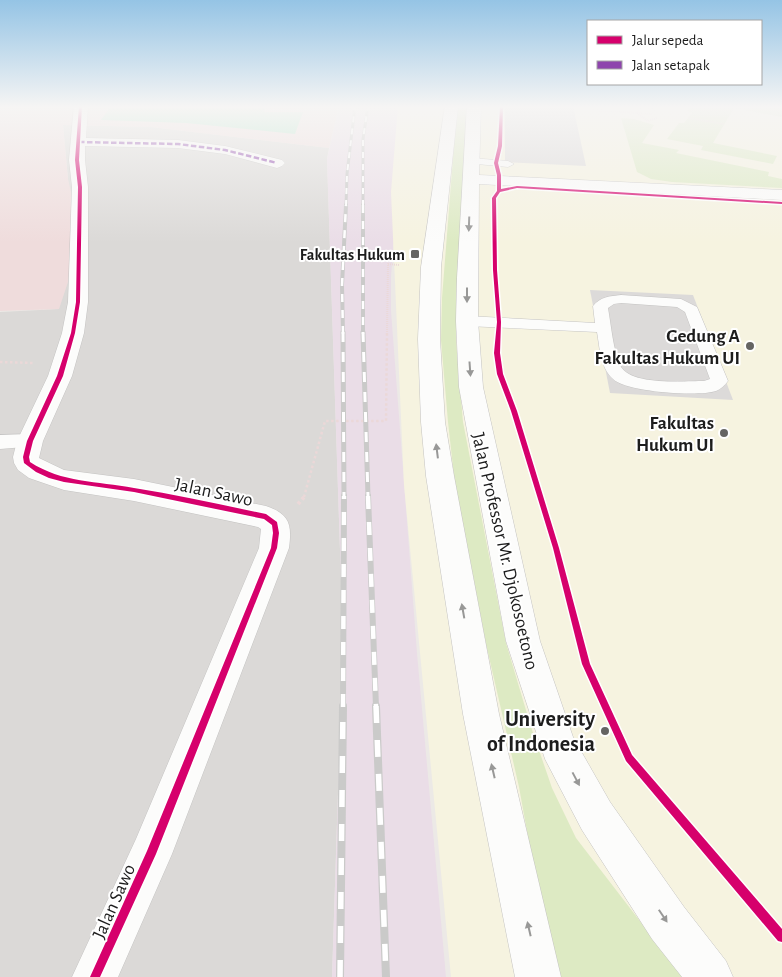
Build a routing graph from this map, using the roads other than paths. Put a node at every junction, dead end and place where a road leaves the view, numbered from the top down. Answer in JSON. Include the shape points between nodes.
{"nodes":[{"id":1,"x":78,"y":152,"type":"edge"},
{"id":2,"x":231,"y":152,"type":"edge"},
{"id":3,"x":446,"y":152,"type":"edge"},
{"id":4,"x":472,"y":152,"type":"edge"},
{"id":5,"x":278,"y":163,"type":"dead end"},
{"id":6,"x":508,"y":164,"type":"dead end"},
{"id":7,"x":471,"y":170,"type":"junction"},
{"id":8,"x":782,"y":195,"type":"edge"},
{"id":9,"x":467,"y":321,"type":"junction"},
{"id":10,"x":604,"y":328,"type":"junction"},
{"id":11,"x":0,"y":442,"type":"edge"},
{"id":12,"x":30,"y":442,"type":"junction"},
{"id":13,"x":95,"y":977,"type":"edge"},
{"id":14,"x":538,"y":977,"type":"edge"},
{"id":15,"x":710,"y":977,"type":"edge"}],
"edges":[{"from":1,"to":12,"type":"street","name":"Jalan Sawo","via":[[78,302],[73,333],[60,376]]},
{"from":2,"to":5,"type":"street"},
{"from":14,"to":3,"type":"street","one_way":true,"via":[[481,714],[433,422],[429,298]]},
{"from":4,"to":7,"type":"street","name":"Jalan Professor Mr. Djokosoetono"},
{"from":6,"to":7,"type":"lane"},
{"from":7,"to":8,"type":"street"},
{"from":7,"to":9,"type":"street","name":"Jalan Professor Mr. Djokosoetono","one_way":true},
{"from":9,"to":10,"type":"lane"},
{"from":9,"to":15,"type":"street","name":"Jalan Professor Mr. Djokosoetono","one_way":true,"via":[[477,423],[523,641],[558,746],[596,816],[668,923]]},
{"from":10,"to":10,"type":"lane","via":[[600,306],[610,300],[688,306],[719,381],[704,387],[623,379],[612,364]]},
{"from":11,"to":12,"type":"lane"},
{"from":12,"to":13,"type":"street","name":"Jalan Sawo","via":[[27,463],[36,471],[50,476],[266,517],[275,524],[274,548],[151,854]]}]}
